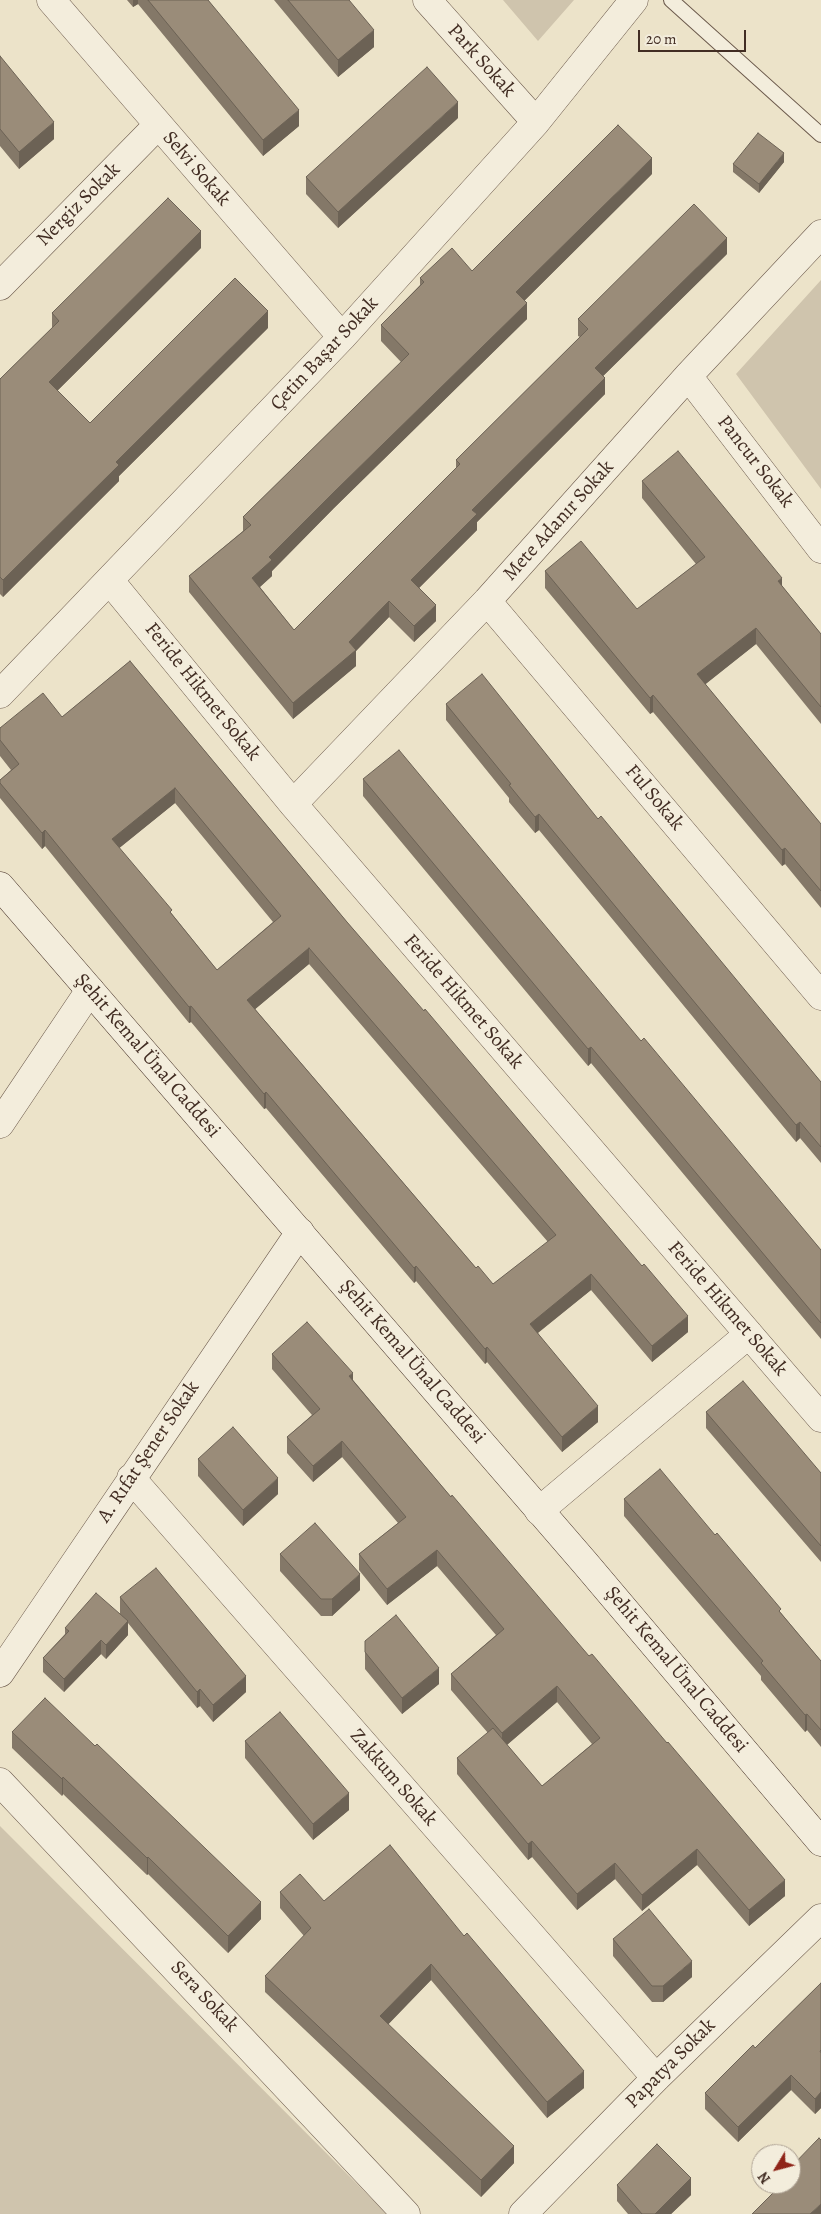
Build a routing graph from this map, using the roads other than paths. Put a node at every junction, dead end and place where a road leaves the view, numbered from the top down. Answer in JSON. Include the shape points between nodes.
{"nodes":[{"id":1,"x":51,"y":0,"type":"edge"},
{"id":2,"x":427,"y":0,"type":"edge"},
{"id":3,"x":634,"y":0,"type":"edge"},
{"id":4,"x":670,"y":0,"type":"edge"},
{"id":5,"x":536,"y":122,"type":"junction"},
{"id":6,"x":158,"y":125,"type":"junction"},
{"id":7,"x":821,"y":135,"type":"edge"},
{"id":8,"x":821,"y":234,"type":"edge"},
{"id":9,"x":0,"y":286,"type":"edge"},
{"id":10,"x":342,"y":337,"type":"junction"},
{"id":11,"x":688,"y":376,"type":"junction"},
{"id":12,"x":821,"y":549,"type":"edge"},
{"id":13,"x":110,"y":581,"type":"junction"},
{"id":14,"x":487,"y":601,"type":"junction"},
{"id":15,"x":0,"y":694,"type":"edge"},
{"id":16,"x":293,"y":804,"type":"junction"},
{"id":17,"x":0,"y":886,"type":"edge"},
{"id":18,"x":90,"y":990,"type":"junction"},
{"id":19,"x":821,"y":996,"type":"edge"},
{"id":20,"x":0,"y":1124,"type":"edge"},
{"id":21,"x":300,"y":1232,"type":"junction"},
{"id":22,"x":749,"y":1334,"type":"junction"},
{"id":23,"x":821,"y":1418,"type":"edge"},
{"id":24,"x":131,"y":1478,"type":"junction"},
{"id":25,"x":540,"y":1511,"type":"junction"},
{"id":26,"x":0,"y":1673,"type":"edge"},
{"id":27,"x":0,"y":1782,"type":"edge"},
{"id":28,"x":821,"y":1842,"type":"edge"},
{"id":29,"x":821,"y":1918,"type":"edge"},
{"id":30,"x":656,"y":2078,"type":"junction"},
{"id":31,"x":406,"y":2214,"type":"edge"},
{"id":32,"x":523,"y":2214,"type":"edge"}],
"edges":[{"from":1,"to":6,"type":"street","name":"Selvi Sokak"},
{"from":2,"to":5,"type":"street","name":"Park Sokak"},
{"from":3,"to":5,"type":"street","name":"Çetin Başar Sokak"},
{"from":4,"to":7,"type":"lane"},
{"from":5,"to":10,"type":"street","name":"Çetin Başar Sokak"},
{"from":6,"to":9,"type":"street","name":"Nergiz Sokak"},
{"from":6,"to":10,"type":"street","name":"Selvi Sokak"},
{"from":8,"to":11,"type":"street","name":"Mete Adanır Sokak"},
{"from":10,"to":13,"type":"street","name":"Çetin Başar Sokak"},
{"from":11,"to":12,"type":"street","name":"Pancur Sokak"},
{"from":11,"to":14,"type":"street","name":"Mete Adanır Sokak"},
{"from":13,"to":15,"type":"street","name":"Çetin Başar Sokak"},
{"from":13,"to":16,"type":"street","name":"Feride Hikmet Sokak"},
{"from":14,"to":16,"type":"street","name":"Mete Adanır Sokak"},
{"from":14,"to":19,"type":"street","name":"Ful Sokak"},
{"from":16,"to":22,"type":"street","name":"Feride Hikmet Sokak"},
{"from":17,"to":18,"type":"street","name":"Şehit Kemal Ünal Caddesi"},
{"from":18,"to":20,"type":"street"},
{"from":18,"to":21,"type":"street","name":"Şehit Kemal Ünal Caddesi"},
{"from":21,"to":24,"type":"street","name":"A. Rıfat Şener Sokak"},
{"from":21,"to":25,"type":"street","name":"Şehit Kemal Ünal Caddesi"},
{"from":22,"to":23,"type":"street","name":"Feride Hikmet Sokak"},
{"from":22,"to":25,"type":"street"},
{"from":24,"to":26,"type":"street","name":"A. Rıfat Şener Sokak"},
{"from":24,"to":30,"type":"street","name":"Zakkum Sokak"},
{"from":25,"to":28,"type":"street","name":"Şehit Kemal Ünal Caddesi"},
{"from":27,"to":31,"type":"street","name":"Sera Sokak"},
{"from":29,"to":30,"type":"street","name":"Papatya Sokak"},
{"from":30,"to":32,"type":"street","name":"Papatya Sokak"}]}
